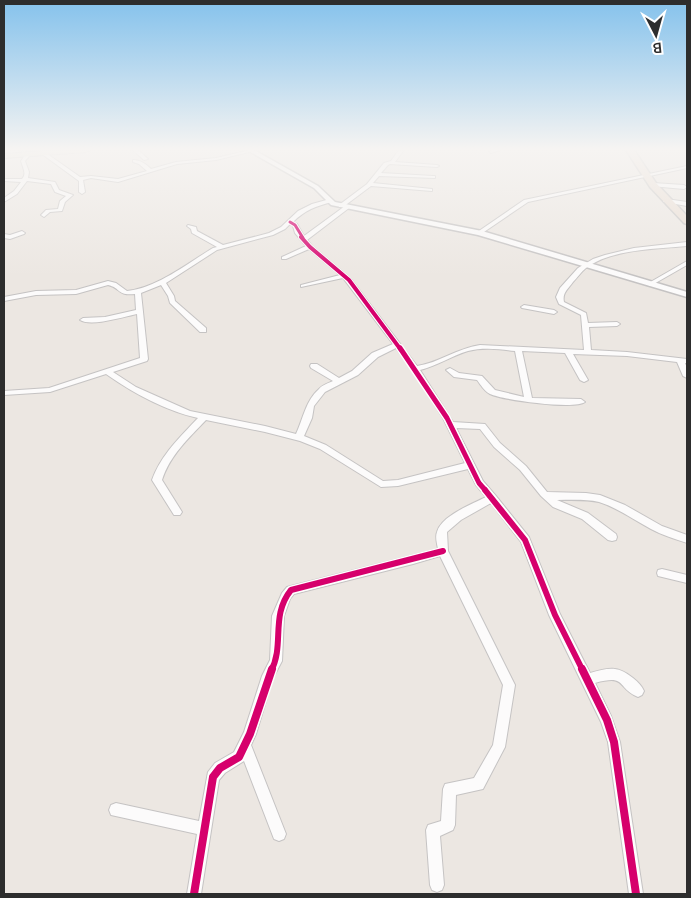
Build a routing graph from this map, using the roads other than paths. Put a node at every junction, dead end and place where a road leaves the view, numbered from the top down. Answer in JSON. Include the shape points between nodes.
{"nodes":[{"id":1,"x":57,"y":192,"type":"edge"},
{"id":2,"x":320,"y":192,"type":"edge"},
{"id":3,"x":361,"y":192,"type":"edge"},
{"id":4,"x":565,"y":192,"type":"edge"},
{"id":5,"x":659,"y":192,"type":"edge"},
{"id":6,"x":330,"y":201,"type":"junction"},
{"id":7,"x":666,"y":201,"type":"junction"},
{"id":8,"x":687,"y":204,"type":"edge"},
{"id":9,"x":344,"y":206,"type":"junction"},
{"id":10,"x":44,"y":214,"type":"dead end"},
{"id":11,"x":687,"y":221,"type":"edge"},
{"id":12,"x":290,"y":222,"type":"junction"},
{"id":13,"x":190,"y":226,"type":"dead end"},
{"id":14,"x":22,"y":232,"type":"dead end"},
{"id":15,"x":479,"y":233,"type":"junction"},
{"id":16,"x":4,"y":236,"type":"edge"},
{"id":17,"x":307,"y":243,"type":"junction"},
{"id":18,"x":687,"y":244,"type":"edge"},
{"id":19,"x":678,"y":245,"type":"junction"},
{"id":20,"x":222,"y":247,"type":"junction"},
{"id":21,"x":687,"y":253,"type":"edge"},
{"id":22,"x":284,"y":258,"type":"dead end"},
{"id":23,"x":687,"y":263,"type":"edge"},
{"id":24,"x":585,"y":266,"type":"junction"},
{"id":25,"x":344,"y":276,"type":"junction"},
{"id":26,"x":162,"y":282,"type":"junction"},
{"id":27,"x":650,"y":284,"type":"junction"},
{"id":28,"x":303,"y":286,"type":"dead end"},
{"id":29,"x":138,"y":292,"type":"junction"},
{"id":30,"x":687,"y":295,"type":"edge"},
{"id":31,"x":4,"y":299,"type":"edge"},
{"id":32,"x":561,"y":303,"type":"junction"},
{"id":33,"x":524,"y":308,"type":"dead end"},
{"id":34,"x":140,"y":311,"type":"junction"},
{"id":35,"x":554,"y":312,"type":"junction"},
{"id":36,"x":83,"y":320,"type":"dead end"},
{"id":37,"x":550,"y":322,"type":"dead end"},
{"id":38,"x":617,"y":324,"type":"dead end"},
{"id":39,"x":585,"y":325,"type":"junction"},
{"id":40,"x":203,"y":330,"type":"dead end"},
{"id":41,"x":397,"y":345,"type":"junction"},
{"id":42,"x":518,"y":349,"type":"junction"},
{"id":43,"x":568,"y":352,"type":"junction"},
{"id":44,"x":588,"y":352,"type":"junction"},
{"id":45,"x":684,"y":360,"type":"edge"},
{"id":46,"x":314,"y":366,"type":"dead end"},
{"id":47,"x":415,"y":368,"type":"junction"},
{"id":48,"x":450,"y":370,"type":"dead end"},
{"id":49,"x":107,"y":371,"type":"junction"},
{"id":50,"x":687,"y":376,"type":"edge"},
{"id":51,"x":584,"y":380,"type":"dead end"},
{"id":52,"x":338,"y":382,"type":"junction"},
{"id":53,"x":4,"y":393,"type":"edge"},
{"id":54,"x":529,"y":400,"type":"junction"},
{"id":55,"x":581,"y":402,"type":"dead end"},
{"id":56,"x":204,"y":417,"type":"junction"},
{"id":57,"x":451,"y":425,"type":"junction"},
{"id":58,"x":299,"y":438,"type":"junction"},
{"id":59,"x":470,"y":465,"type":"junction"},
{"id":60,"x":544,"y":494,"type":"junction"},
{"id":61,"x":493,"y":498,"type":"junction"},
{"id":62,"x":177,"y":512,"type":"dead end"},
{"id":63,"x":612,"y":537,"type":"dead end"},
{"id":64,"x":687,"y":539,"type":"edge"},
{"id":65,"x":443,"y":551,"type":"junction"},
{"id":66,"x":662,"y":573,"type":"dead end"},
{"id":67,"x":687,"y":579,"type":"edge"},
{"id":68,"x":586,"y":680,"type":"junction"},
{"id":69,"x":638,"y":691,"type":"dead end"},
{"id":70,"x":245,"y":746,"type":"junction"},
{"id":71,"x":116,"y":810,"type":"dead end"},
{"id":72,"x":204,"y":829,"type":"junction"},
{"id":73,"x":279,"y":834,"type":"dead end"},
{"id":74,"x":438,"y":885,"type":"dead end"},
{"id":75,"x":194,"y":894,"type":"edge"},
{"id":76,"x":636,"y":894,"type":"edge"}],
"edges":[{"from":1,"to":10,"type":"street","via":[[70,195],[60,210]]},
{"from":2,"to":6,"type":"street"},
{"from":3,"to":9,"type":"street"},
{"from":4,"to":15,"type":"street","via":[[526,200]]},
{"from":5,"to":7,"type":"highway"},
{"from":6,"to":9,"type":"street"},
{"from":6,"to":12,"type":"street","via":[[296,214]]},
{"from":7,"to":8,"type":"street"},
{"from":7,"to":11,"type":"highway"},
{"from":9,"to":15,"type":"street"},
{"from":9,"to":17,"type":"street"},
{"from":12,"to":17,"type":"street"},
{"from":12,"to":20,"type":"street","via":[[271,234]]},
{"from":13,"to":20,"type":"street","via":[[194,232]]},
{"from":14,"to":16,"type":"street"},
{"from":15,"to":24,"type":"street"},
{"from":17,"to":22,"type":"street"},
{"from":17,"to":25,"type":"street"},
{"from":18,"to":19,"type":"street"},
{"from":19,"to":21,"type":"street"},
{"from":19,"to":24,"type":"street","via":[[637,249]]},
{"from":20,"to":26,"type":"street"},
{"from":23,"to":27,"type":"street"},
{"from":24,"to":27,"type":"street"},
{"from":24,"to":32,"type":"street","via":[[563,289]]},
{"from":25,"to":28,"type":"street"},
{"from":25,"to":41,"type":"street"},
{"from":26,"to":29,"type":"street"},
{"from":26,"to":40,"type":"street","via":[[172,302]]},
{"from":27,"to":30,"type":"street"},
{"from":29,"to":31,"type":"street","via":[[128,293],[108,283],[76,292]]},
{"from":29,"to":34,"type":"street"},
{"from":32,"to":35,"type":"street"},
{"from":32,"to":39,"type":"street","via":[[583,312]]},
{"from":33,"to":35,"type":"street"},
{"from":34,"to":36,"type":"street"},
{"from":34,"to":49,"type":"street","via":[[144,359]]},
{"from":35,"to":37,"type":"street"},
{"from":38,"to":39,"type":"street"},
{"from":39,"to":44,"type":"street"},
{"from":41,"to":47,"type":"street"},
{"from":41,"to":52,"type":"street","via":[[375,355],[355,373]]},
{"from":42,"to":43,"type":"street"},
{"from":42,"to":47,"type":"street","via":[[472,348],[426,367]]},
{"from":42,"to":54,"type":"street"},
{"from":43,"to":44,"type":"street"},
{"from":43,"to":51,"type":"street"},
{"from":44,"to":45,"type":"street"},
{"from":45,"to":50,"type":"street"},
{"from":46,"to":52,"type":"street"},
{"from":47,"to":57,"type":"street"},
{"from":48,"to":54,"type":"street","via":[[457,375],[479,378],[493,392]]},
{"from":49,"to":53,"type":"street","via":[[50,390]]},
{"from":49,"to":56,"type":"street","via":[[133,389]]},
{"from":52,"to":58,"type":"street","via":[[322,390],[310,406]]},
{"from":54,"to":55,"type":"street"},
{"from":56,"to":58,"type":"street"},
{"from":56,"to":62,"type":"street","via":[[159,472],[157,480]]},
{"from":57,"to":59,"type":"street"},
{"from":57,"to":60,"type":"street","via":[[482,426]]},
{"from":58,"to":59,"type":"street","via":[[323,447],[381,484],[398,483]]},
{"from":59,"to":61,"type":"street","via":[[479,483]]},
{"from":60,"to":63,"type":"street","via":[[556,504],[585,516]]},
{"from":60,"to":64,"type":"street","via":[[600,499]]},
{"from":61,"to":65,"type":"street","via":[[444,527],[441,533]]},
{"from":61,"to":68,"type":"street","via":[[525,540]]},
{"from":65,"to":70,"type":"street","via":[[291,590],[278,616],[276,661]]},
{"from":65,"to":74,"type":"street","via":[[509,685],[499,747],[478,784],[450,789],[448,825],[433,830]]},
{"from":66,"to":67,"type":"street"},
{"from":68,"to":69,"type":"street","via":[[617,673]]},
{"from":68,"to":76,"type":"street","via":[[607,720],[614,742]]},
{"from":70,"to":72,"type":"street","via":[[240,757],[220,768],[213,777]]},
{"from":70,"to":73,"type":"street"},
{"from":71,"to":72,"type":"street"},
{"from":72,"to":75,"type":"street"}]}
